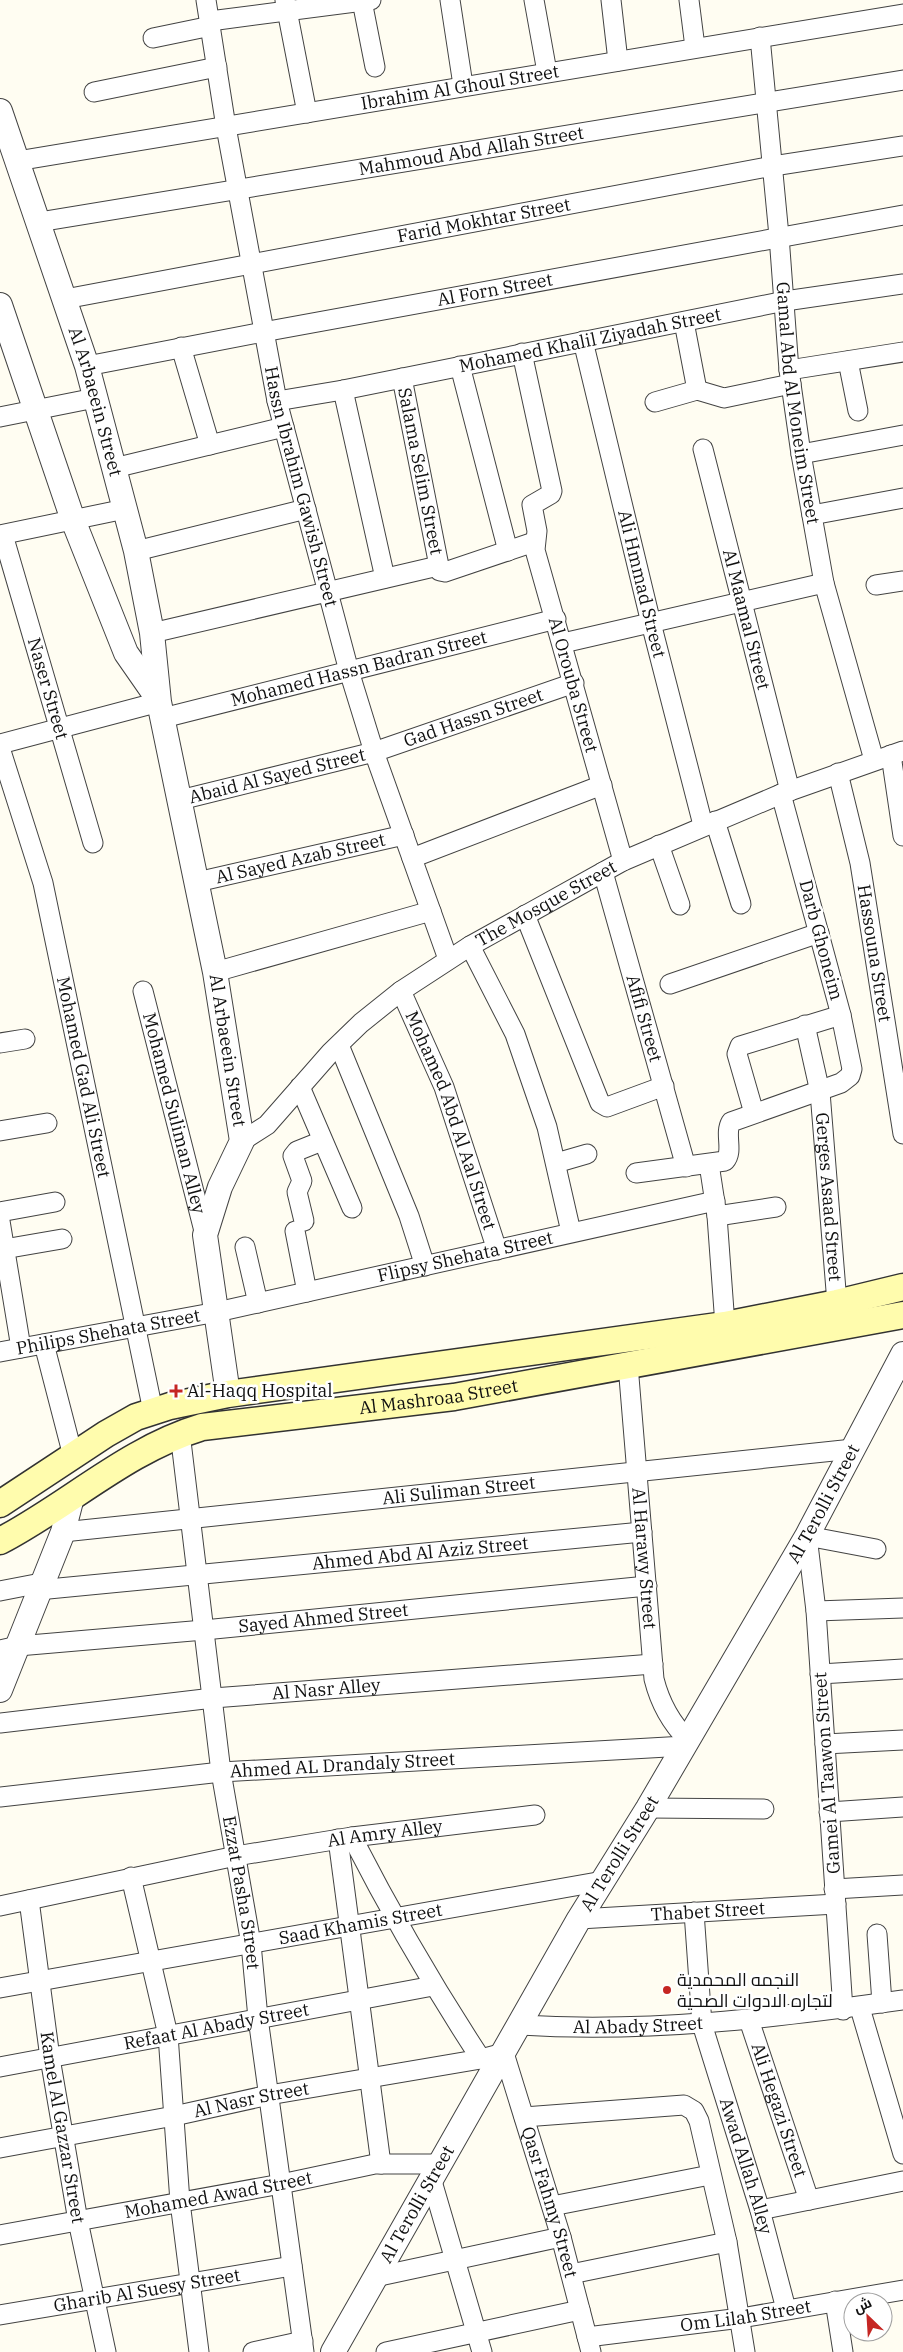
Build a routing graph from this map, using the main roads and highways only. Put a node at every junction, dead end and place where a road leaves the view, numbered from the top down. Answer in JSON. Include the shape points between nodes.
{"nodes":[{"id":1,"x":903,"y":1287,"type":"edge"},
{"id":2,"x":903,"y":1315,"type":"edge"},
{"id":3,"x":0,"y":1504,"type":"edge"},
{"id":4,"x":0,"y":1541,"type":"edge"}],
"edges":[{"from":1,"to":3,"type":"main road","name":"Al Mashroaa Street","via":[[725,1325],[228,1394],[153,1411],[121,1425]]},
{"from":2,"to":4,"type":"main road","name":"Al Mashroaa Street","via":[[454,1397],[202,1427],[145,1450]]}]}
